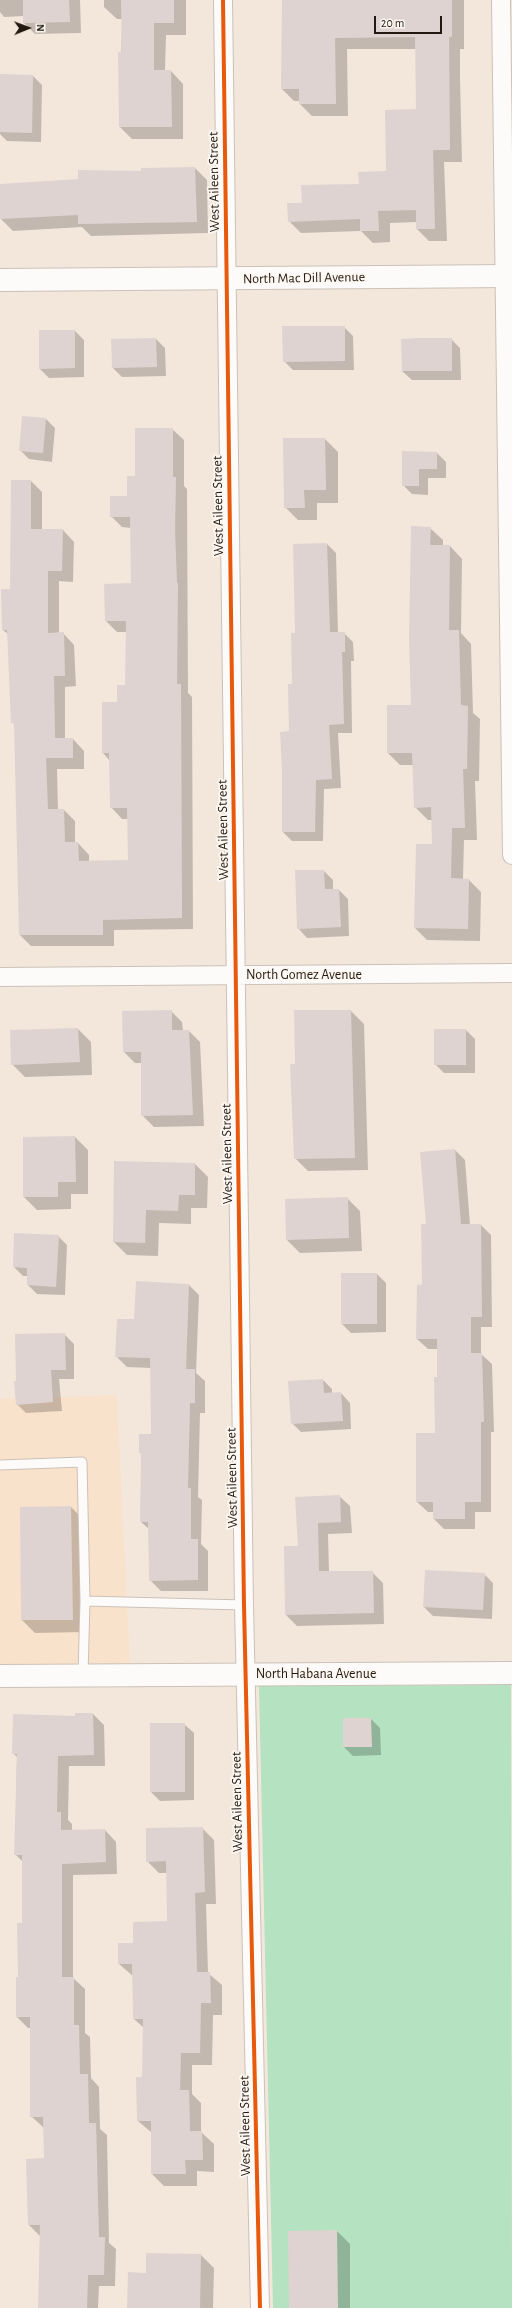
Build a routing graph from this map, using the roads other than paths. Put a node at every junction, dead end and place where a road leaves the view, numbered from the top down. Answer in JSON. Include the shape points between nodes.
{"nodes":[{"id":1,"x":223,"y":0,"type":"edge"},
{"id":2,"x":501,"y":0,"type":"edge"},
{"id":3,"x":508,"y":276,"type":"edge"},
{"id":4,"x":226,"y":279,"type":"junction"},
{"id":5,"x":0,"y":280,"type":"edge"},
{"id":6,"x":512,"y":855,"type":"edge"},
{"id":7,"x":512,"y":973,"type":"edge"},
{"id":8,"x":236,"y":975,"type":"junction"},
{"id":9,"x":0,"y":977,"type":"edge"},
{"id":10,"x":0,"y":1465,"type":"edge"},
{"id":11,"x":85,"y":1602,"type":"junction"},
{"id":12,"x":244,"y":1605,"type":"junction"},
{"id":13,"x":512,"y":1673,"type":"edge"},
{"id":14,"x":83,"y":1675,"type":"junction"},
{"id":15,"x":246,"y":1675,"type":"junction"},
{"id":16,"x":0,"y":1676,"type":"edge"},
{"id":17,"x":260,"y":2308,"type":"edge"}],
"edges":[{"from":1,"to":4,"type":"street","name":"West Aileen Street"},
{"from":2,"to":3,"type":"street"},
{"from":3,"to":4,"type":"street","name":"North Mac Dill Avenue"},
{"from":3,"to":6,"type":"street"},
{"from":4,"to":5,"type":"street","name":"North Mac Dill Avenue"},
{"from":4,"to":8,"type":"street","name":"West Aileen Street"},
{"from":7,"to":8,"type":"street","name":"North Gomez Avenue"},
{"from":8,"to":9,"type":"street","name":"North Gomez Avenue"},
{"from":8,"to":12,"type":"street","name":"West Aileen Street"},
{"from":10,"to":11,"type":"lane","via":[[82,1462]]},
{"from":11,"to":12,"type":"lane"},
{"from":11,"to":14,"type":"lane"},
{"from":12,"to":15,"type":"street","name":"West Aileen Street"},
{"from":13,"to":15,"type":"street","name":"North Habana Avenue"},
{"from":14,"to":15,"type":"street","name":"North Habana Avenue"},
{"from":14,"to":16,"type":"street","name":"North Habana Avenue"},
{"from":15,"to":17,"type":"street","name":"West Aileen Street"}]}
